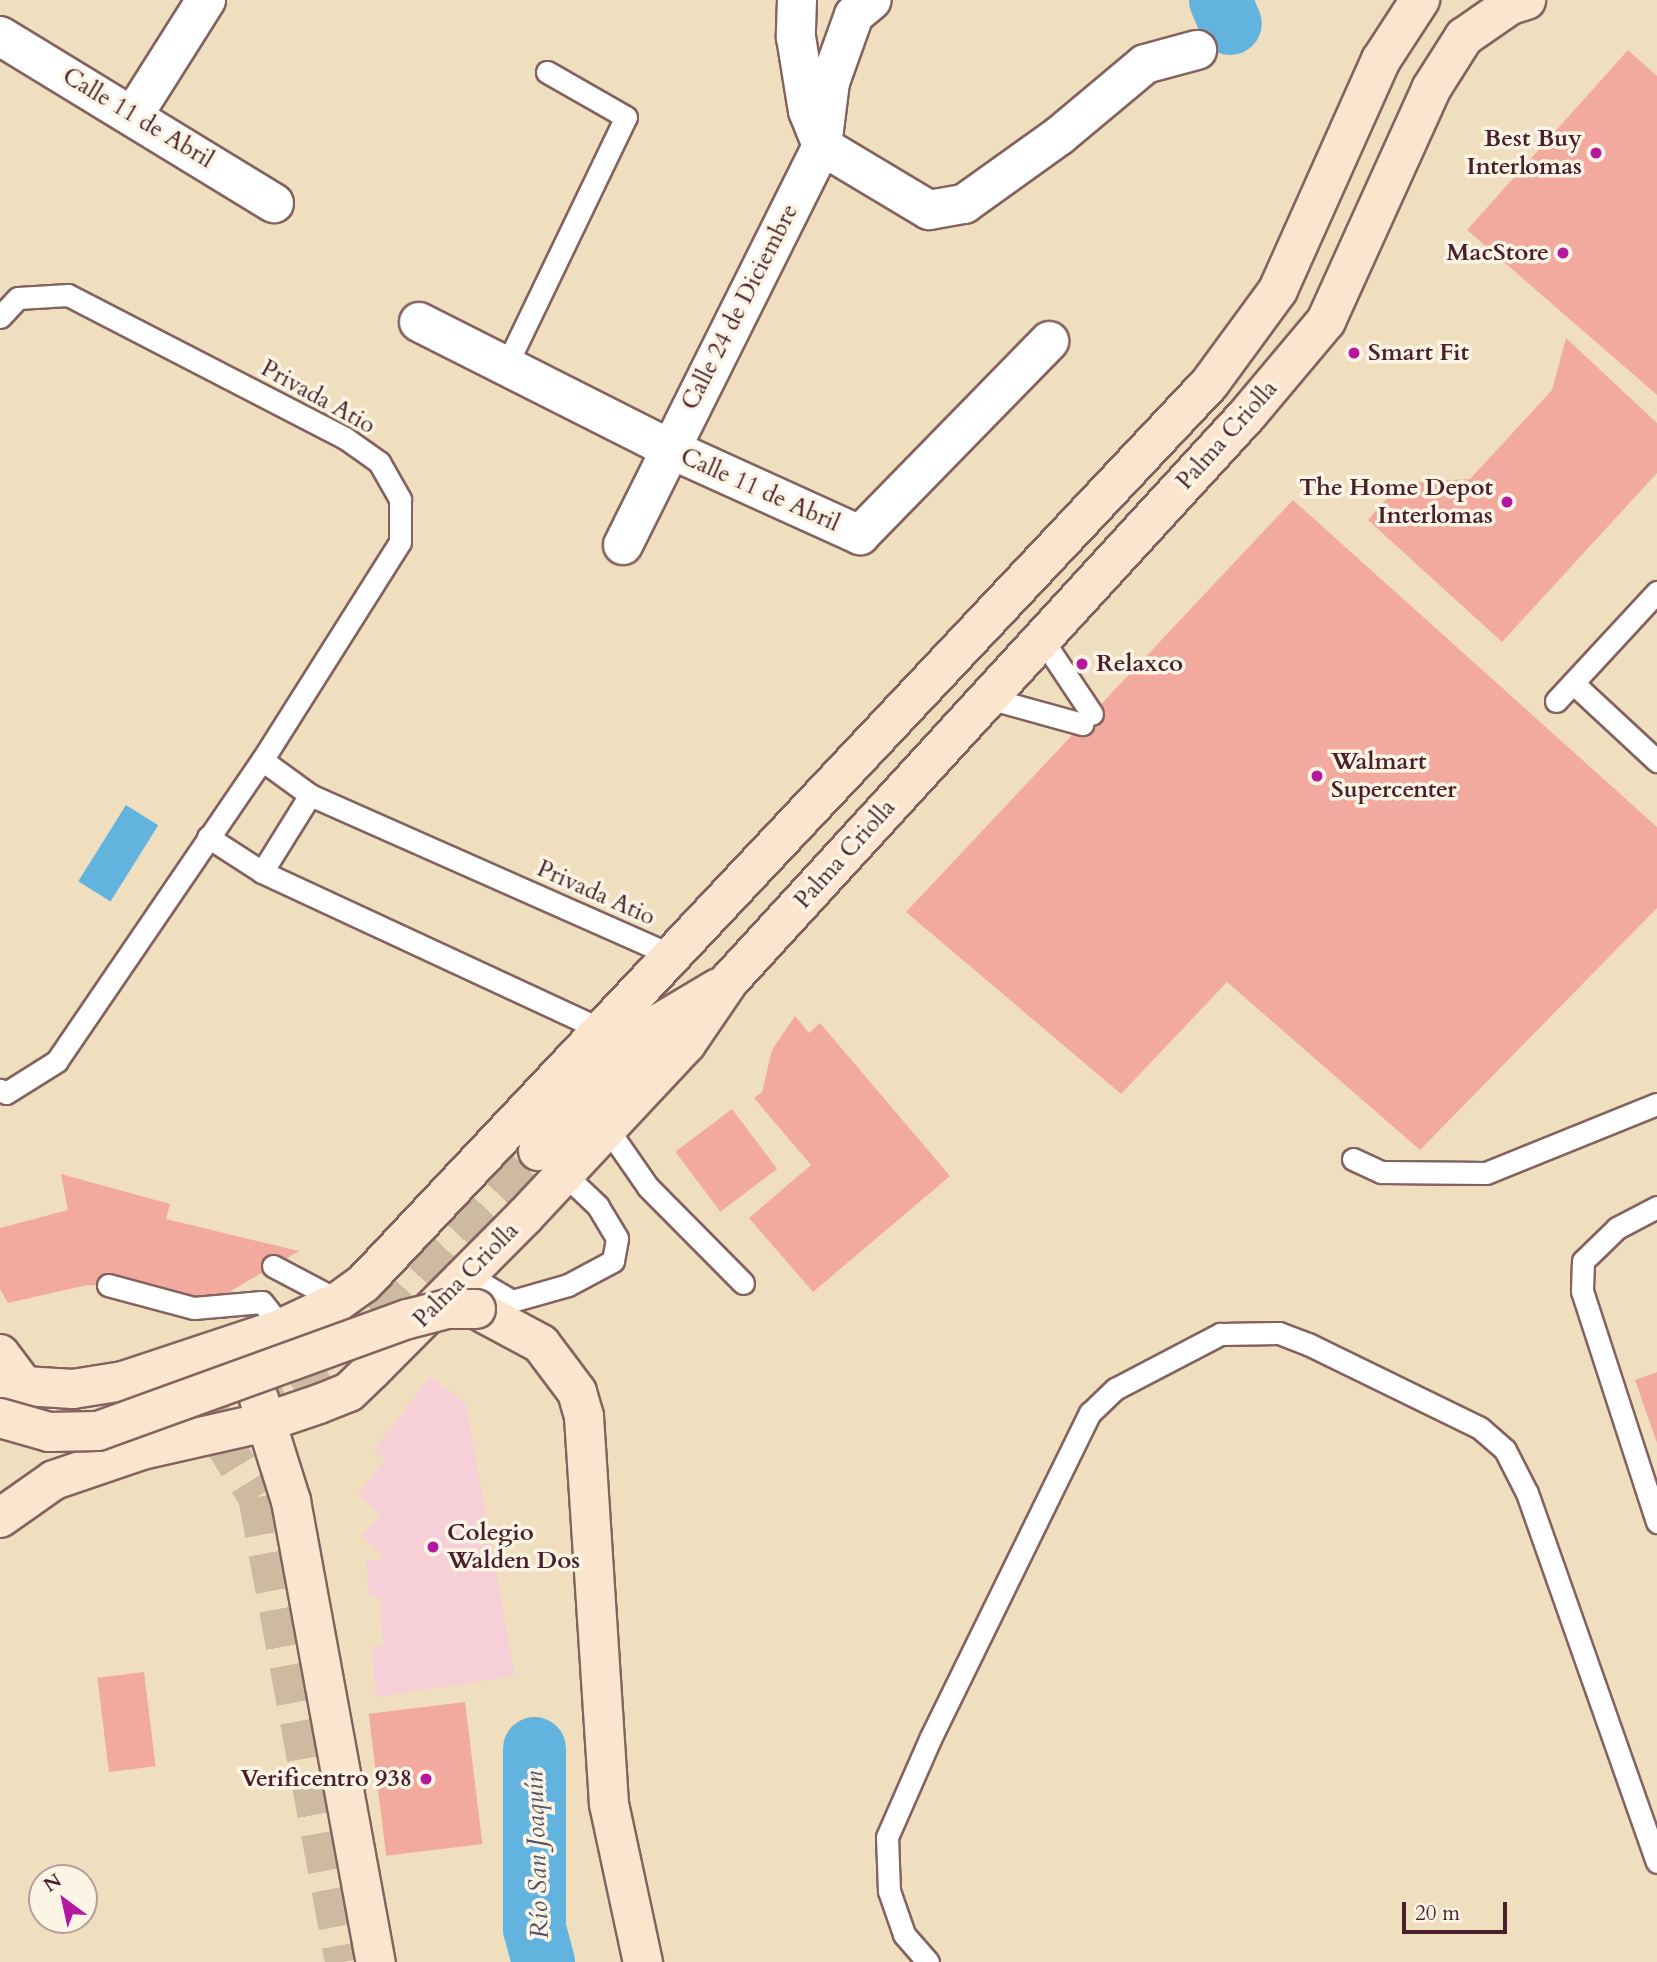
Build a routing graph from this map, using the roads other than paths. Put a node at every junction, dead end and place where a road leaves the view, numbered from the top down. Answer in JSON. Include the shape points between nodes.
{"nodes":[{"id":1,"x":206,"y":0,"type":"edge"},
{"id":2,"x":797,"y":0,"type":"edge"},
{"id":3,"x":872,"y":0,"type":"edge"},
{"id":4,"x":1420,"y":0,"type":"edge"},
{"id":5,"x":1526,"y":0,"type":"edge"},
{"id":6,"x":0,"y":36,"type":"edge"},
{"id":7,"x":1197,"y":50,"type":"dead end"},
{"id":8,"x":547,"y":72,"type":"dead end"},
{"id":9,"x":134,"y":114,"type":"junction"},
{"id":10,"x":822,"y":146,"type":"junction"},
{"id":11,"x":274,"y":203,"type":"dead end"},
{"id":12,"x":0,"y":317,"type":"edge"},
{"id":13,"x":419,"y":321,"type":"dead end"},
{"id":14,"x":1049,"y":341,"type":"dead end"},
{"id":15,"x":506,"y":366,"type":"junction"},
{"id":16,"x":667,"y":448,"type":"junction"},
{"id":17,"x":623,"y":545,"type":"dead end"},
{"id":18,"x":1657,"y":592,"type":"edge"},
{"id":19,"x":1042,"y":639,"type":"junction"},
{"id":20,"x":1573,"y":683,"type":"junction"},
{"id":21,"x":988,"y":698,"type":"junction"},
{"id":22,"x":1556,"y":701,"type":"dead end"},
{"id":23,"x":262,"y":760,"type":"junction"},
{"id":24,"x":1657,"y":761,"type":"edge"},
{"id":25,"x":310,"y":795,"type":"junction"},
{"id":26,"x":208,"y":837,"type":"junction"},
{"id":27,"x":262,"y":872,"type":"junction"},
{"id":28,"x":669,"y":954,"type":"junction"},
{"id":29,"x":729,"y":981,"type":"junction"},
{"id":30,"x":602,"y":1030,"type":"junction"},
{"id":31,"x":0,"y":1090,"type":"edge"},
{"id":32,"x":1657,"y":1104,"type":"edge"},
{"id":33,"x":607,"y":1128,"type":"junction"},
{"id":34,"x":1353,"y":1159,"type":"dead end"},
{"id":35,"x":551,"y":1162,"type":"junction"},
{"id":36,"x":1657,"y":1207,"type":"edge"},
{"id":37,"x":273,"y":1266,"type":"dead end"},
{"id":38,"x":467,"y":1274,"type":"junction"},
{"id":39,"x":743,"y":1283,"type":"dead end"},
{"id":40,"x":108,"y":1285,"type":"dead end"},
{"id":41,"x":339,"y":1301,"type":"junction"},
{"id":42,"x":282,"y":1328,"type":"junction"},
{"id":43,"x":225,"y":1348,"type":"junction"},
{"id":44,"x":0,"y":1354,"type":"edge"},
{"id":45,"x":12,"y":1390,"type":"edge"},
{"id":46,"x":0,"y":1418,"type":"edge"},
{"id":47,"x":233,"y":1429,"type":"junction"},
{"id":48,"x":291,"y":1501,"type":"junction"},
{"id":49,"x":0,"y":1518,"type":"edge"},
{"id":50,"x":1657,"y":1522,"type":"edge"},
{"id":51,"x":1657,"y":1862,"type":"edge"},
{"id":52,"x":376,"y":1962,"type":"edge"},
{"id":53,"x":643,"y":1962,"type":"edge"},
{"id":54,"x":928,"y":1962,"type":"edge"}],
"edges":[{"from":1,"to":9,"type":"street"},
{"from":2,"to":10,"type":"street","via":[[796,37],[808,111]]},
{"from":3,"to":10,"type":"street","name":"Calle 24 de Diciembre","via":[[854,15],[834,71]]},
{"from":4,"to":28,"type":"main road","name":"Palma Criolla","via":[[1381,60],[1278,290],[1210,383]]},
{"from":5,"to":19,"type":"main road","name":"Palma Criolla","via":[[1510,5],[1464,37],[1430,89],[1326,321],[1248,414]]},
{"from":6,"to":9,"type":"street","name":"Calle 11 de Abril"},
{"from":7,"to":10,"type":"street","via":[[1145,64],[1059,136],[964,204],[929,210]]},
{"from":8,"to":15,"type":"lane","via":[[626,117]]},
{"from":9,"to":11,"type":"street","name":"Calle 11 de Abril"},
{"from":10,"to":16,"type":"street","name":"Calle 24 de Diciembre"},
{"from":12,"to":23,"type":"lane","name":"Privada Atio","via":[[18,298],[68,295],[345,438],[379,462],[390,480],[400,499],[400,542]]},
{"from":13,"to":15,"type":"street","name":"Calle 11 de Abril"},
{"from":14,"to":16,"type":"street","name":"Calle 11 de Abril","via":[[860,535]]},
{"from":15,"to":16,"type":"street","name":"Calle 11 de Abril"},
{"from":16,"to":17,"type":"street","name":"Calle 24 de Diciembre"},
{"from":18,"to":20,"type":"lane"},
{"from":19,"to":21,"type":"main road","name":"Palma Criolla"},
{"from":19,"to":21,"type":"lane","via":[[1087,719]]},
{"from":20,"to":22,"type":"lane"},
{"from":20,"to":24,"type":"lane"},
{"from":21,"to":29,"type":"main road","name":"Palma Criolla"},
{"from":23,"to":25,"type":"lane","name":"Privada Atio"},
{"from":23,"to":26,"type":"lane","name":"Privada Atio"},
{"from":25,"to":27,"type":"lane"},
{"from":25,"to":28,"type":"lane","name":"Privada Atio"},
{"from":26,"to":27,"type":"lane"},
{"from":26,"to":31,"type":"lane","name":"Privada Atio","via":[[57,1061],[6,1093]]},
{"from":27,"to":30,"type":"lane"},
{"from":28,"to":30,"type":"main road","name":"Palma Criolla"},
{"from":29,"to":33,"type":"main road","name":"Palma Criolla","via":[[686,1044]]},
{"from":29,"to":35,"type":"main road","via":[[661,1022]]},
{"from":30,"to":41,"type":"main road","name":"Palma Criolla","via":[[364,1283]]},
{"from":32,"to":34,"type":"lane","via":[[1486,1173],[1381,1172]]},
{"from":33,"to":35,"type":"main road","name":"Palma Criolla"},
{"from":33,"to":39,"type":"lane","via":[[676,1220]]},
{"from":35,"to":38,"type":"main road","name":"Palma Criolla"},
{"from":35,"to":38,"type":"lane","via":[[598,1206],[617,1238],[613,1261],[568,1285],[512,1301]]},
{"from":36,"to":50,"type":"lane","via":[[1617,1228],[1583,1261],[1582,1291]]},
{"from":37,"to":41,"type":"lane"},
{"from":38,"to":47,"type":"main road","name":"Palma Criolla","via":[[349,1392]]},
{"from":40,"to":42,"type":"lane","via":[[194,1308],[262,1302]]},
{"from":41,"to":42,"type":"main road","name":"Palma Criolla"},
{"from":42,"to":43,"type":"main road","name":"Palma Criolla"},
{"from":43,"to":45,"type":"main road","name":"Palma Criolla","via":[[123,1381],[73,1389]]},
{"from":43,"to":47,"type":"main road"},
{"from":44,"to":45,"type":"main road"},
{"from":46,"to":53,"type":"main road","bridge":true,"via":[[48,1432],[98,1431],[447,1309],[476,1309],[541,1345],[577,1392],[584,1417],[609,1804]]},
{"from":47,"to":48,"type":"main road"},
{"from":47,"to":48,"type":"main road"},
{"from":47,"to":49,"type":"main road","name":"Palma Criolla","via":[[142,1450],[54,1480]]},
{"from":48,"to":52,"type":"main road"},
{"from":51,"to":54,"type":"lane","via":[[1527,1493],[1505,1450],[1480,1428],[1308,1344],[1279,1333],[1220,1334],[1115,1390],[1090,1413],[931,1737],[887,1836],[889,1891],[904,1934]]}]}
